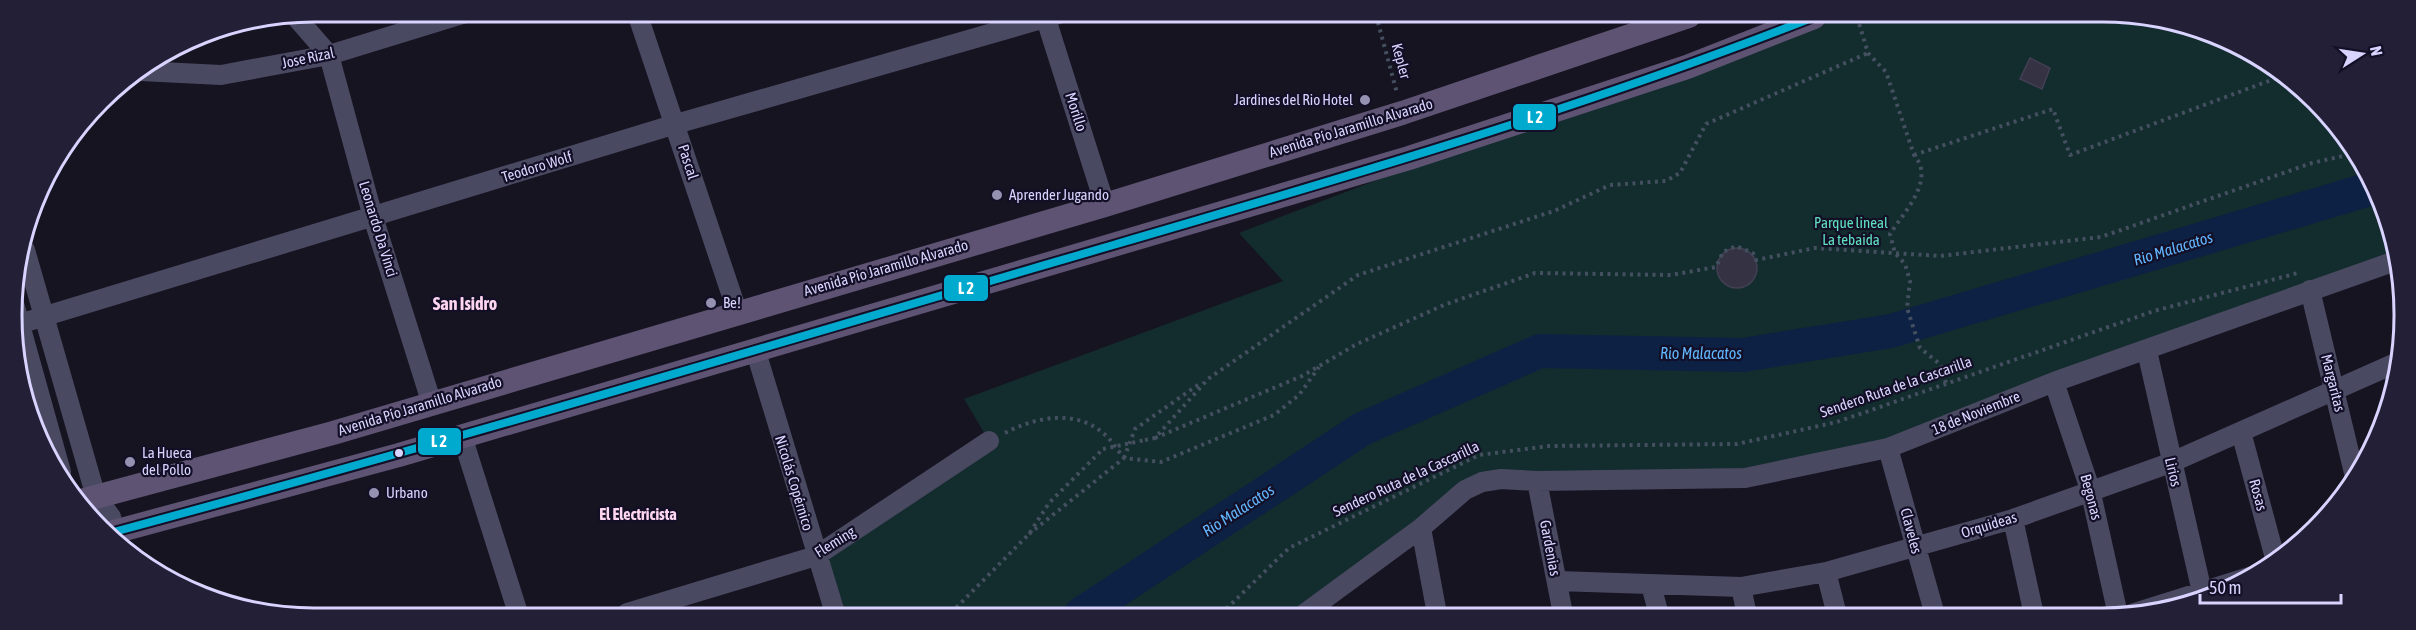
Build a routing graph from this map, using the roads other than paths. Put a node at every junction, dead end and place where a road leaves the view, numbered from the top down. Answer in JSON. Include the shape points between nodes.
{"nodes":[{"id":1,"x":436,"y":22,"type":"edge"},
{"id":2,"x":640,"y":22,"type":"edge"},
{"id":3,"x":1032,"y":22,"type":"edge"},
{"id":4,"x":1055,"y":22,"type":"edge"},
{"id":5,"x":1671,"y":22,"type":"edge"},
{"id":6,"x":1801,"y":22,"type":"edge"},
{"id":7,"x":301,"y":23,"type":"edge"},
{"id":8,"x":329,"y":55,"type":"junction"},
{"id":9,"x":153,"y":72,"type":"edge"},
{"id":10,"x":676,"y":124,"type":"junction"},
{"id":11,"x":1105,"y":205,"type":"junction"},
{"id":12,"x":373,"y":217,"type":"junction"},
{"id":13,"x":28,"y":260,"type":"edge"},
{"id":14,"x":2389,"y":262,"type":"edge"},
{"id":15,"x":2308,"y":280,"type":"junction"},
{"id":16,"x":737,"y":311,"type":"junction"},
{"id":17,"x":44,"y":318,"type":"junction"},
{"id":18,"x":22,"y":323,"type":"edge"},
{"id":19,"x":24,"y":345,"type":"edge"},
{"id":20,"x":2147,"y":351,"type":"junction"},
{"id":21,"x":756,"y":352,"type":"junction"},
{"id":22,"x":2389,"y":366,"type":"edge"},
{"id":23,"x":2054,"y":382,"type":"junction"},
{"id":24,"x":2336,"y":390,"type":"junction"},
{"id":25,"x":432,"y":401,"type":"junction"},
{"id":26,"x":2241,"y":432,"type":"junction"},
{"id":27,"x":462,"y":436,"type":"junction"},
{"id":28,"x":989,"y":441,"type":"road end"},
{"id":29,"x":53,"y":443,"type":"edge"},
{"id":30,"x":1888,"y":448,"type":"junction"},
{"id":31,"x":2170,"y":463,"type":"junction"},
{"id":32,"x":2352,"y":464,"type":"edge"},
{"id":33,"x":1537,"y":481,"type":"junction"},
{"id":34,"x":2090,"y":489,"type":"junction"},
{"id":35,"x":87,"y":498,"type":"edge"},
{"id":36,"x":87,"y":499,"type":"edge"},
{"id":37,"x":89,"y":500,"type":"edge"},
{"id":38,"x":2013,"y":519,"type":"junction"},
{"id":39,"x":113,"y":527,"type":"edge"},
{"id":40,"x":1421,"y":528,"type":"junction"},
{"id":41,"x":120,"y":533,"type":"edge"},
{"id":42,"x":1916,"y":548,"type":"junction"},
{"id":43,"x":2273,"y":551,"type":"edge"},
{"id":44,"x":816,"y":556,"type":"junction"},
{"id":45,"x":1826,"y":572,"type":"junction"},
{"id":46,"x":1557,"y":580,"type":"junction"},
{"id":47,"x":1652,"y":585,"type":"junction"},
{"id":48,"x":1741,"y":587,"type":"junction"},
{"id":49,"x":2201,"y":590,"type":"edge"},
{"id":50,"x":2116,"y":607,"type":"edge"},
{"id":51,"x":516,"y":608,"type":"edge"},
{"id":52,"x":644,"y":608,"type":"edge"},
{"id":53,"x":833,"y":608,"type":"edge"},
{"id":54,"x":1312,"y":608,"type":"edge"},
{"id":55,"x":1436,"y":608,"type":"edge"},
{"id":56,"x":1562,"y":608,"type":"edge"},
{"id":57,"x":1657,"y":608,"type":"edge"},
{"id":58,"x":1746,"y":608,"type":"edge"},
{"id":59,"x":1835,"y":608,"type":"edge"},
{"id":60,"x":1933,"y":608,"type":"edge"},
{"id":61,"x":2032,"y":608,"type":"edge"}],
"edges":[{"from":1,"to":8,"type":"street","name":"Jose Rizal"},
{"from":2,"to":10,"type":"street","name":"Pascal"},
{"from":3,"to":10,"type":"street","name":"Teodoro Wolf"},
{"from":4,"to":11,"type":"street","name":"Morillo"},
{"from":5,"to":11,"type":"main road","name":"Avenida Pío Jaramillo Alvarado","via":[[1402,113]]},
{"from":6,"to":21,"type":"main road","via":[[1687,67],[1409,158]]},
{"from":7,"to":8,"type":"street"},
{"from":8,"to":9,"type":"street","name":"Jose Rizal","via":[[221,75]]},
{"from":8,"to":12,"type":"street","name":"Leonardo Da Vinci"},
{"from":10,"to":12,"type":"street","name":"Teodoro Wolf"},
{"from":10,"to":16,"type":"street","name":"Pascal"},
{"from":11,"to":16,"type":"main road","name":"Avenida Pío Jaramillo Alvarado"},
{"from":12,"to":17,"type":"street","name":"Teodoro Wolf"},
{"from":12,"to":25,"type":"street","name":"Leonardo Da Vinci"},
{"from":13,"to":17,"type":"street"},
{"from":14,"to":15,"type":"street","name":"18 de Noviembre"},
{"from":15,"to":20,"type":"street","name":"18 de Noviembre"},
{"from":15,"to":24,"type":"street","name":"Margaritas"},
{"from":16,"to":25,"type":"main road","name":"Avenida Pío Jaramillo Alvarado"},
{"from":17,"to":18,"type":"street","name":"Teodoro Wolf"},
{"from":17,"to":35,"type":"street"},
{"from":19,"to":29,"type":"street"},
{"from":20,"to":23,"type":"street","name":"18 de Noviembre"},
{"from":20,"to":31,"type":"street","name":"Lirios"},
{"from":21,"to":27,"type":"main road"},
{"from":21,"to":44,"type":"street","name":"Nicolás Copérnico"},
{"from":22,"to":24,"type":"street","name":"Orquideas"},
{"from":23,"to":30,"type":"street","name":"18 de Noviembre"},
{"from":23,"to":34,"type":"street","name":"Begonas"},
{"from":24,"to":26,"type":"street","name":"Orquideas"},
{"from":24,"to":32,"type":"street","name":"Margaritas"},
{"from":25,"to":36,"type":"main road","name":"Avenida Pío Jaramillo Alvarado","via":[[333,433]]},
{"from":26,"to":31,"type":"street","name":"Orquideas"},
{"from":26,"to":43,"type":"street","name":"Rosas"},
{"from":27,"to":41,"type":"main road"},
{"from":27,"to":51,"type":"street"},
{"from":28,"to":44,"type":"street","name":"Fleming"},
{"from":30,"to":33,"type":"street","name":"18 de Noviembre","via":[[1745,478]]},
{"from":30,"to":42,"type":"street","name":"Claveles"},
{"from":31,"to":34,"type":"street","name":"Orquideas"},
{"from":31,"to":49,"type":"street","name":"Lirios"},
{"from":33,"to":40,"type":"street","name":"18 de Noviembre","via":[[1502,478],[1482,482],[1465,490]]},
{"from":33,"to":46,"type":"street","name":"Gardenias"},
{"from":34,"to":38,"type":"street","name":"Orquideas"},
{"from":34,"to":50,"type":"street","name":"Begonas"},
{"from":37,"to":39,"type":"street","via":[[111,517]]},
{"from":38,"to":42,"type":"street","name":"Orquideas"},
{"from":38,"to":61,"type":"street"},
{"from":40,"to":54,"type":"street","name":"18 de Noviembre"},
{"from":40,"to":55,"type":"street"},
{"from":42,"to":45,"type":"street","name":"Orquideas"},
{"from":42,"to":60,"type":"street","name":"Claveles"},
{"from":44,"to":52,"type":"street","name":"Fleming"},
{"from":44,"to":53,"type":"street","name":"Nicolás Copérnico"},
{"from":45,"to":48,"type":"street","name":"Orquideas"},
{"from":45,"to":59,"type":"street"},
{"from":46,"to":47,"type":"street","name":"Orquideas"},
{"from":46,"to":56,"type":"street","name":"Gardenias"},
{"from":47,"to":48,"type":"street","name":"Orquideas"},
{"from":47,"to":57,"type":"street"},
{"from":48,"to":58,"type":"street"}]}
